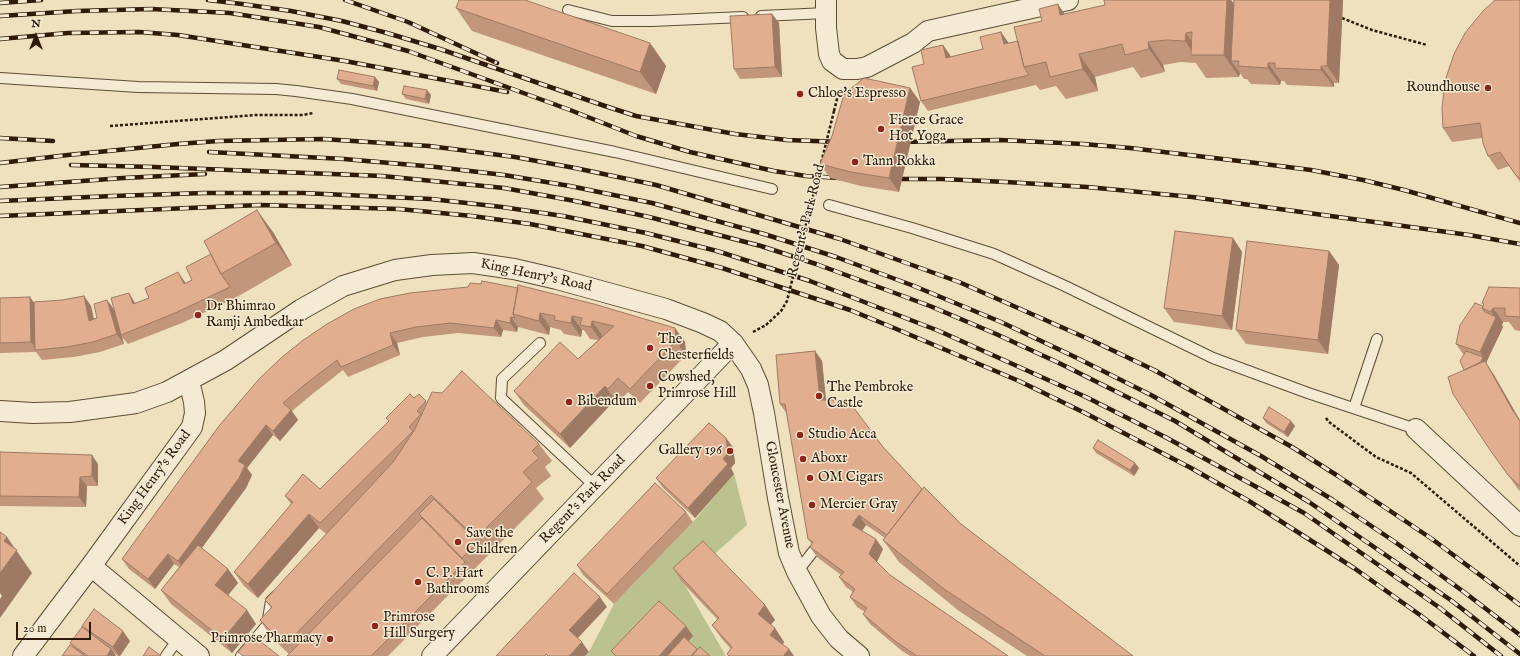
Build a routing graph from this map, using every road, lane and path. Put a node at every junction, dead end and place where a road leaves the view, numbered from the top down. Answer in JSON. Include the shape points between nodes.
{"nodes":[{"id":1,"x":1068,"y":0,"type":"edge"},
{"id":2,"x":826,"y":7,"type":"edge"},
{"id":3,"x":568,"y":10,"type":"dead end"},
{"id":4,"x":1342,"y":18,"type":"dead end"},
{"id":5,"x":1427,"y":45,"type":"dead end"},
{"id":6,"x":0,"y":78,"type":"edge"},
{"id":7,"x":318,"y":94,"type":"junction"},
{"id":8,"x":834,"y":111,"type":"dead end"},
{"id":9,"x":110,"y":126,"type":"dead end"},
{"id":10,"x":772,"y":188,"type":"dead end"},
{"id":11,"x":829,"y":205,"type":"dead end"},
{"id":12,"x":766,"y":325,"type":"dead end"},
{"id":13,"x":1377,"y":339,"type":"dead end"},
{"id":14,"x":540,"y":343,"type":"dead end"},
{"id":15,"x":733,"y":343,"type":"junction"},
{"id":16,"x":189,"y":381,"type":"junction"},
{"id":17,"x":1308,"y":393,"type":"junction"},
{"id":18,"x":1354,"y":408,"type":"junction"},
{"id":19,"x":0,"y":411,"type":"edge"},
{"id":20,"x":1416,"y":429,"type":"joint"},
{"id":21,"x":596,"y":487,"type":"junction"},
{"id":22,"x":1520,"y":526,"type":"edge"},
{"id":23,"x":815,"y":549,"type":"edge"},
{"id":24,"x":91,"y":566,"type":"junction"},
{"id":25,"x":1520,"y":566,"type":"edge"},
{"id":26,"x":797,"y":572,"type":"junction"},
{"id":27,"x":282,"y":590,"type":"edge"},
{"id":28,"x":178,"y":639,"type":"junction"},
{"id":29,"x":24,"y":656,"type":"edge"},
{"id":30,"x":166,"y":656,"type":"edge"},
{"id":31,"x":199,"y":656,"type":"edge"},
{"id":32,"x":241,"y":656,"type":"edge"},
{"id":33,"x":432,"y":656,"type":"edge"},
{"id":34,"x":859,"y":656,"type":"edge"}],
"edges":[{"from":1,"to":2,"type":"street","via":[[928,31],[867,67],[856,69],[843,69],[832,61],[829,54]]},
{"from":2,"to":3,"type":"lane","via":[[632,21],[612,21]]},
{"from":4,"to":5,"type":"path","via":[[1372,30]]},
{"from":6,"to":7,"type":"lane","via":[[138,87],[276,89]]},
{"from":7,"to":9,"type":"path","via":[[317,109],[313,113],[303,115],[256,115]]},
{"from":7,"to":10,"type":"lane","via":[[616,152]]},
{"from":8,"to":12,"type":"path","name":"Regent's Park Road","bridge":true,"via":[[788,300],[781,311]]},
{"from":11,"to":17,"type":"lane","via":[[994,254],[1213,358]]},
{"from":13,"to":18,"type":"lane"},
{"from":14,"to":21,"type":"lane","via":[[502,378],[501,398]]},
{"from":15,"to":16,"type":"street","name":"King Henry's Road","via":[[720,331],[703,322],[666,309],[564,281],[514,269],[473,263],[432,265],[395,270],[343,286]]},
{"from":15,"to":21,"type":"street","name":"Regent's Park Road"},
{"from":15,"to":26,"type":"street","name":"Gloucester Avenue","via":[[751,369],[758,385],[783,529]]},
{"from":16,"to":19,"type":"street","name":"King Henry's Road","via":[[136,403],[70,412]]},
{"from":16,"to":24,"type":"street","name":"King Henry's Road","via":[[195,413],[192,428]]},
{"from":17,"to":18,"type":"lane"},
{"from":17,"to":25,"type":"path","via":[[1329,422],[1376,457],[1411,474]]},
{"from":18,"to":20,"type":"lane"},
{"from":20,"to":22,"type":"street"},
{"from":21,"to":33,"type":"street","name":"Regent's Park Road"},
{"from":23,"to":26,"type":"lane"},
{"from":24,"to":28,"type":"street"},
{"from":24,"to":29,"type":"street","name":"King Henry's Road"},
{"from":26,"to":34,"type":"street","name":"Gloucester Avenue","via":[[829,627]]},
{"from":27,"to":32,"type":"lane","via":[[272,601],[267,625]]},
{"from":28,"to":30,"type":"lane"},
{"from":28,"to":31,"type":"street"}]}
